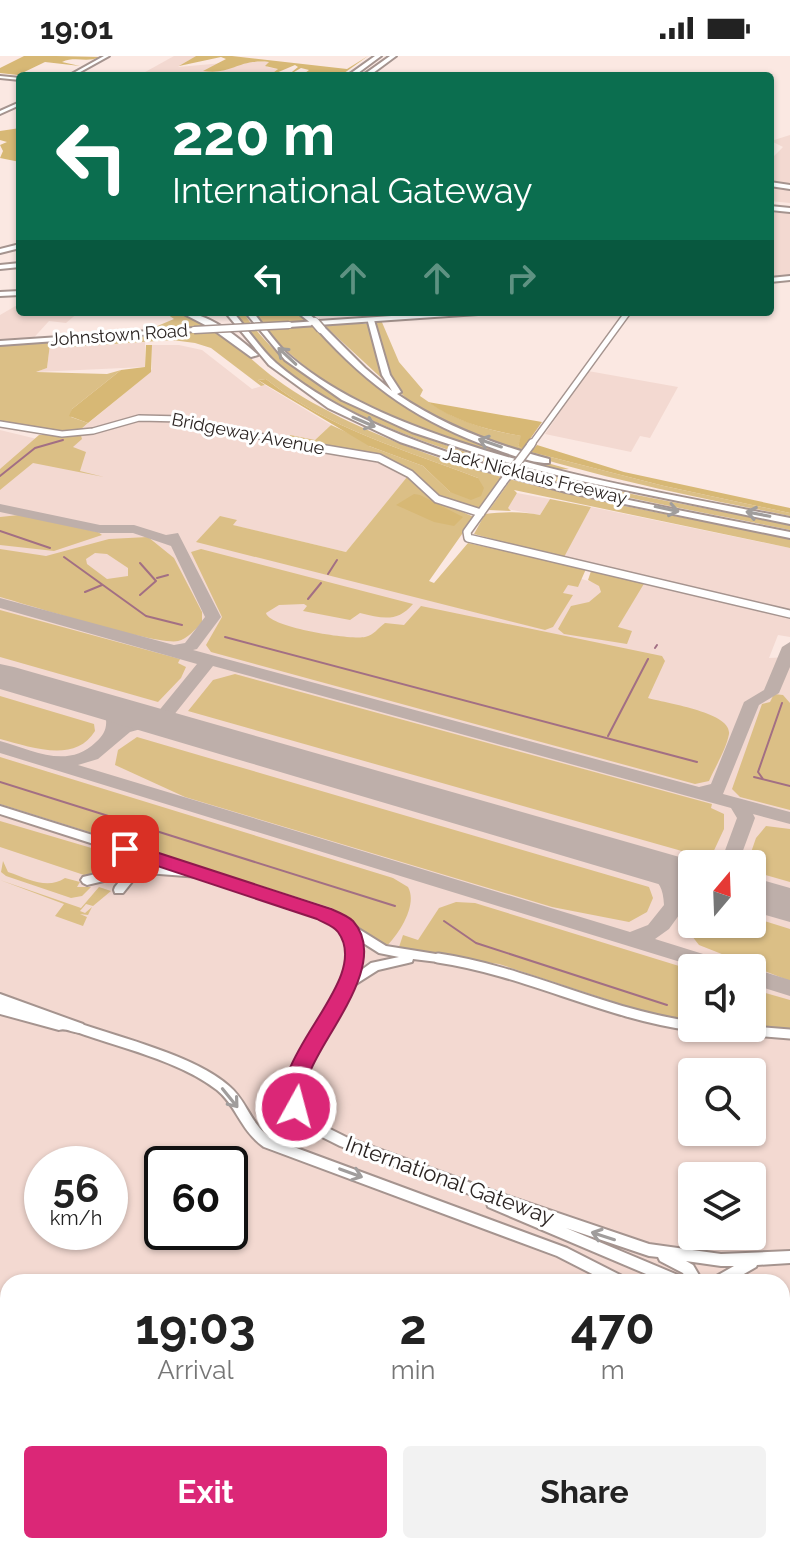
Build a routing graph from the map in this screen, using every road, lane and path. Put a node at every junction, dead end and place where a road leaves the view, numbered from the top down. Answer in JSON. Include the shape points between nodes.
{"nodes":[{"id":1,"x":107,"y":56,"type":"edge"},
{"id":2,"x":378,"y":56,"type":"edge"},
{"id":3,"x":393,"y":56,"type":"edge"},
{"id":4,"x":77,"y":72,"type":"edge"},
{"id":5,"x":356,"y":72,"type":"edge"},
{"id":6,"x":373,"y":72,"type":"edge"},
{"id":7,"x":0,"y":253,"type":"edge"},
{"id":8,"x":16,"y":256,"type":"edge"},
{"id":9,"x":192,"y":316,"type":"edge"},
{"id":10,"x":231,"y":316,"type":"edge"},
{"id":11,"x":251,"y":316,"type":"edge"},
{"id":12,"x":424,"y":316,"type":"edge"},
{"id":13,"x":625,"y":316,"type":"edge"},
{"id":14,"x":311,"y":318,"type":"edge"},
{"id":15,"x":370,"y":320,"type":"junction"},
{"id":16,"x":0,"y":343,"type":"edge"},
{"id":17,"x":296,"y":385,"type":"junction"},
{"id":18,"x":414,"y":408,"type":"junction"},
{"id":19,"x":0,"y":424,"type":"edge"},
{"id":20,"x":727,"y":508,"type":"junction"},
{"id":21,"x":481,"y":513,"type":"junction"},
{"id":22,"x":790,"y":521,"type":"edge"},
{"id":23,"x":790,"y":535,"type":"edge"},
{"id":24,"x":790,"y":614,"type":"edge"},
{"id":25,"x":0,"y":810,"type":"edge"},
{"id":26,"x":0,"y":818,"type":"edge"},
{"id":27,"x":36,"y":820,"type":"junction"},
{"id":28,"x":74,"y":832,"type":"junction"},
{"id":29,"x":200,"y":873,"type":"junction"},
{"id":30,"x":87,"y":880,"type":"dead end"},
{"id":31,"x":119,"y":890,"type":"dead end"},
{"id":32,"x":345,"y":925,"type":"junction"},
{"id":33,"x":438,"y":958,"type":"junction"},
{"id":34,"x":345,"y":988,"type":"junction"},
{"id":35,"x":0,"y":999,"type":"edge"},
{"id":36,"x":0,"y":1009,"type":"edge"},
{"id":37,"x":678,"y":1024,"type":"edge"},
{"id":38,"x":78,"y":1028,"type":"junction"},
{"id":39,"x":766,"y":1032,"type":"edge"},
{"id":40,"x":790,"y":1034,"type":"edge"},
{"id":41,"x":441,"y":1178,"type":"junction"},
{"id":42,"x":649,"y":1250,"type":"junction"},
{"id":43,"x":790,"y":1257,"type":"edge"},
{"id":44,"x":769,"y":1260,"type":"junction"},
{"id":45,"x":607,"y":1274,"type":"edge"},
{"id":46,"x":660,"y":1274,"type":"edge"},
{"id":47,"x":691,"y":1274,"type":"edge"},
{"id":48,"x":729,"y":1274,"type":"edge"}],
"edges":[{"from":1,"to":4,"type":"main road"},
{"from":2,"to":5,"type":"highway"},
{"from":3,"to":6,"type":"highway"},
{"from":7,"to":8,"type":"highway"},
{"from":9,"to":17,"type":"highway"},
{"from":10,"to":17,"type":"highway","name":"Jack Nicklaus Freeway"},
{"from":20,"to":11,"type":"highway","name":"Jack Nicklaus Freeway","one_way":true,"via":[[505,460],[390,419],[308,374]]},
{"from":12,"to":15,"type":"main road","name":"Johnstown Road"},
{"from":13,"to":21,"type":"street","bridge":true},
{"from":14,"to":18,"type":"highway","via":[[387,391]]},
{"from":15,"to":16,"type":"main road","name":"Johnstown Road","bridge":true},
{"from":15,"to":18,"type":"highway","via":[[392,388]]},
{"from":17,"to":23,"type":"highway","name":"Jack Nicklaus Freeway","one_way":true,"via":[[346,414],[422,446],[498,470]]},
{"from":20,"to":18,"type":"highway","one_way":true,"via":[[533,458],[472,437]]},
{"from":19,"to":21,"type":"street","name":"Bridgeway Avenue","via":[[62,434],[139,418],[182,419],[379,458],[410,474],[437,499]]},
{"from":22,"to":20,"type":"highway","name":"Jack Nicklaus Freeway","one_way":true},
{"from":21,"to":24,"type":"street","via":[[466,537]]},
{"from":25,"to":27,"type":"highway"},
{"from":26,"to":27,"type":"highway"},
{"from":27,"to":28,"type":"highway"},
{"from":28,"to":29,"type":"highway"},
{"from":28,"to":30,"type":"highway","via":[[107,847],[115,858],[109,873]]},
{"from":29,"to":31,"type":"main road","via":[[145,869],[131,875]]},
{"from":29,"to":32,"type":"main road"},
{"from":32,"to":33,"type":"main road","via":[[383,950]]},
{"from":32,"to":34,"type":"main road","name":"International Gateway","via":[[356,953]]},
{"from":33,"to":34,"type":"main road","via":[[375,966]]},
{"from":33,"to":37,"type":"street","via":[[476,965],[635,1016]]},
{"from":34,"to":41,"type":"main road","name":"International Gateway","via":[[299,1072],[296,1107],[323,1132]]},
{"from":35,"to":38,"type":"highway"},
{"from":36,"to":38,"type":"highway","name":"International Gateway"},
{"from":38,"to":45,"type":"main road","name":"International Gateway","one_way":true,"via":[[222,1088],[253,1134],[268,1143],[562,1252]]},
{"from":39,"to":40,"type":"street"},
{"from":42,"to":41,"type":"main road","name":"International Gateway","one_way":true},
{"from":41,"to":46,"type":"main road"},
{"from":42,"to":44,"type":"main road","name":"International Gateway"},
{"from":42,"to":47,"type":"main road"},
{"from":43,"to":44,"type":"main road","name":"International Gateway"},
{"from":44,"to":48,"type":"main road"}]}
